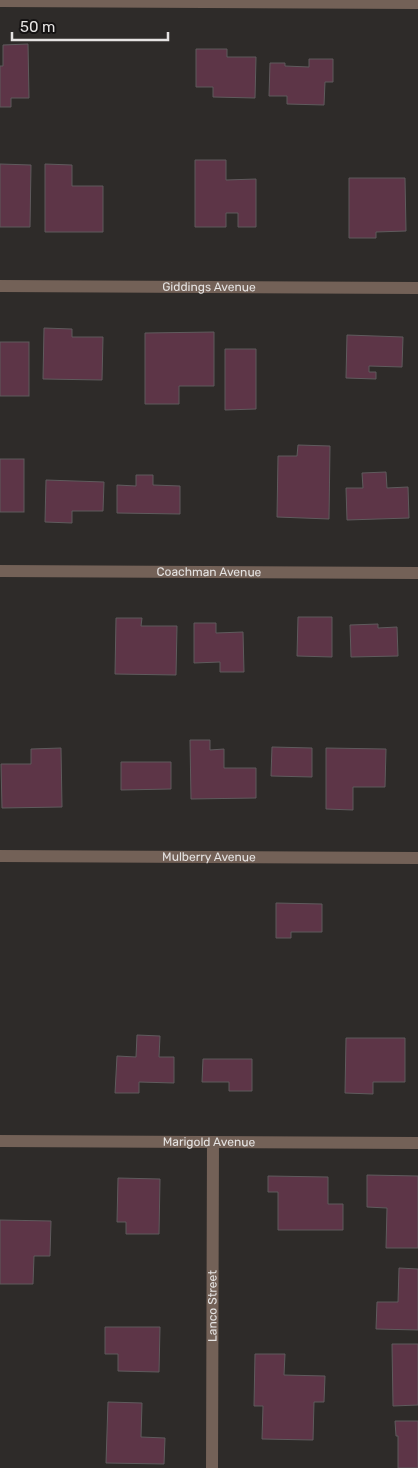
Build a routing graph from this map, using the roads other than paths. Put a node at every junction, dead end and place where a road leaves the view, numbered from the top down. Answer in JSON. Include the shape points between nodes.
{"nodes":[{"id":1,"x":0,"y":1,"type":"edge"},
{"id":2,"x":418,"y":3,"type":"edge"},
{"id":3,"x":0,"y":286,"type":"edge"},
{"id":4,"x":418,"y":288,"type":"edge"},
{"id":5,"x":0,"y":571,"type":"edge"},
{"id":6,"x":418,"y":573,"type":"edge"},
{"id":7,"x":0,"y":856,"type":"edge"},
{"id":8,"x":418,"y":858,"type":"edge"},
{"id":9,"x":0,"y":1141,"type":"edge"},
{"id":10,"x":214,"y":1142,"type":"junction"},
{"id":11,"x":418,"y":1143,"type":"edge"},
{"id":12,"x":212,"y":1468,"type":"edge"}],
"edges":[{"from":1,"to":2,"type":"street"},
{"from":3,"to":4,"type":"street","name":"Giddings Avenue"},
{"from":5,"to":6,"type":"street","name":"Coachman Avenue"},
{"from":7,"to":8,"type":"street","name":"Mulberry Avenue"},
{"from":9,"to":10,"type":"street","name":"Marigold Avenue"},
{"from":10,"to":11,"type":"street","name":"Marigold Avenue"},
{"from":10,"to":12,"type":"street","name":"Lanco Street"}]}
